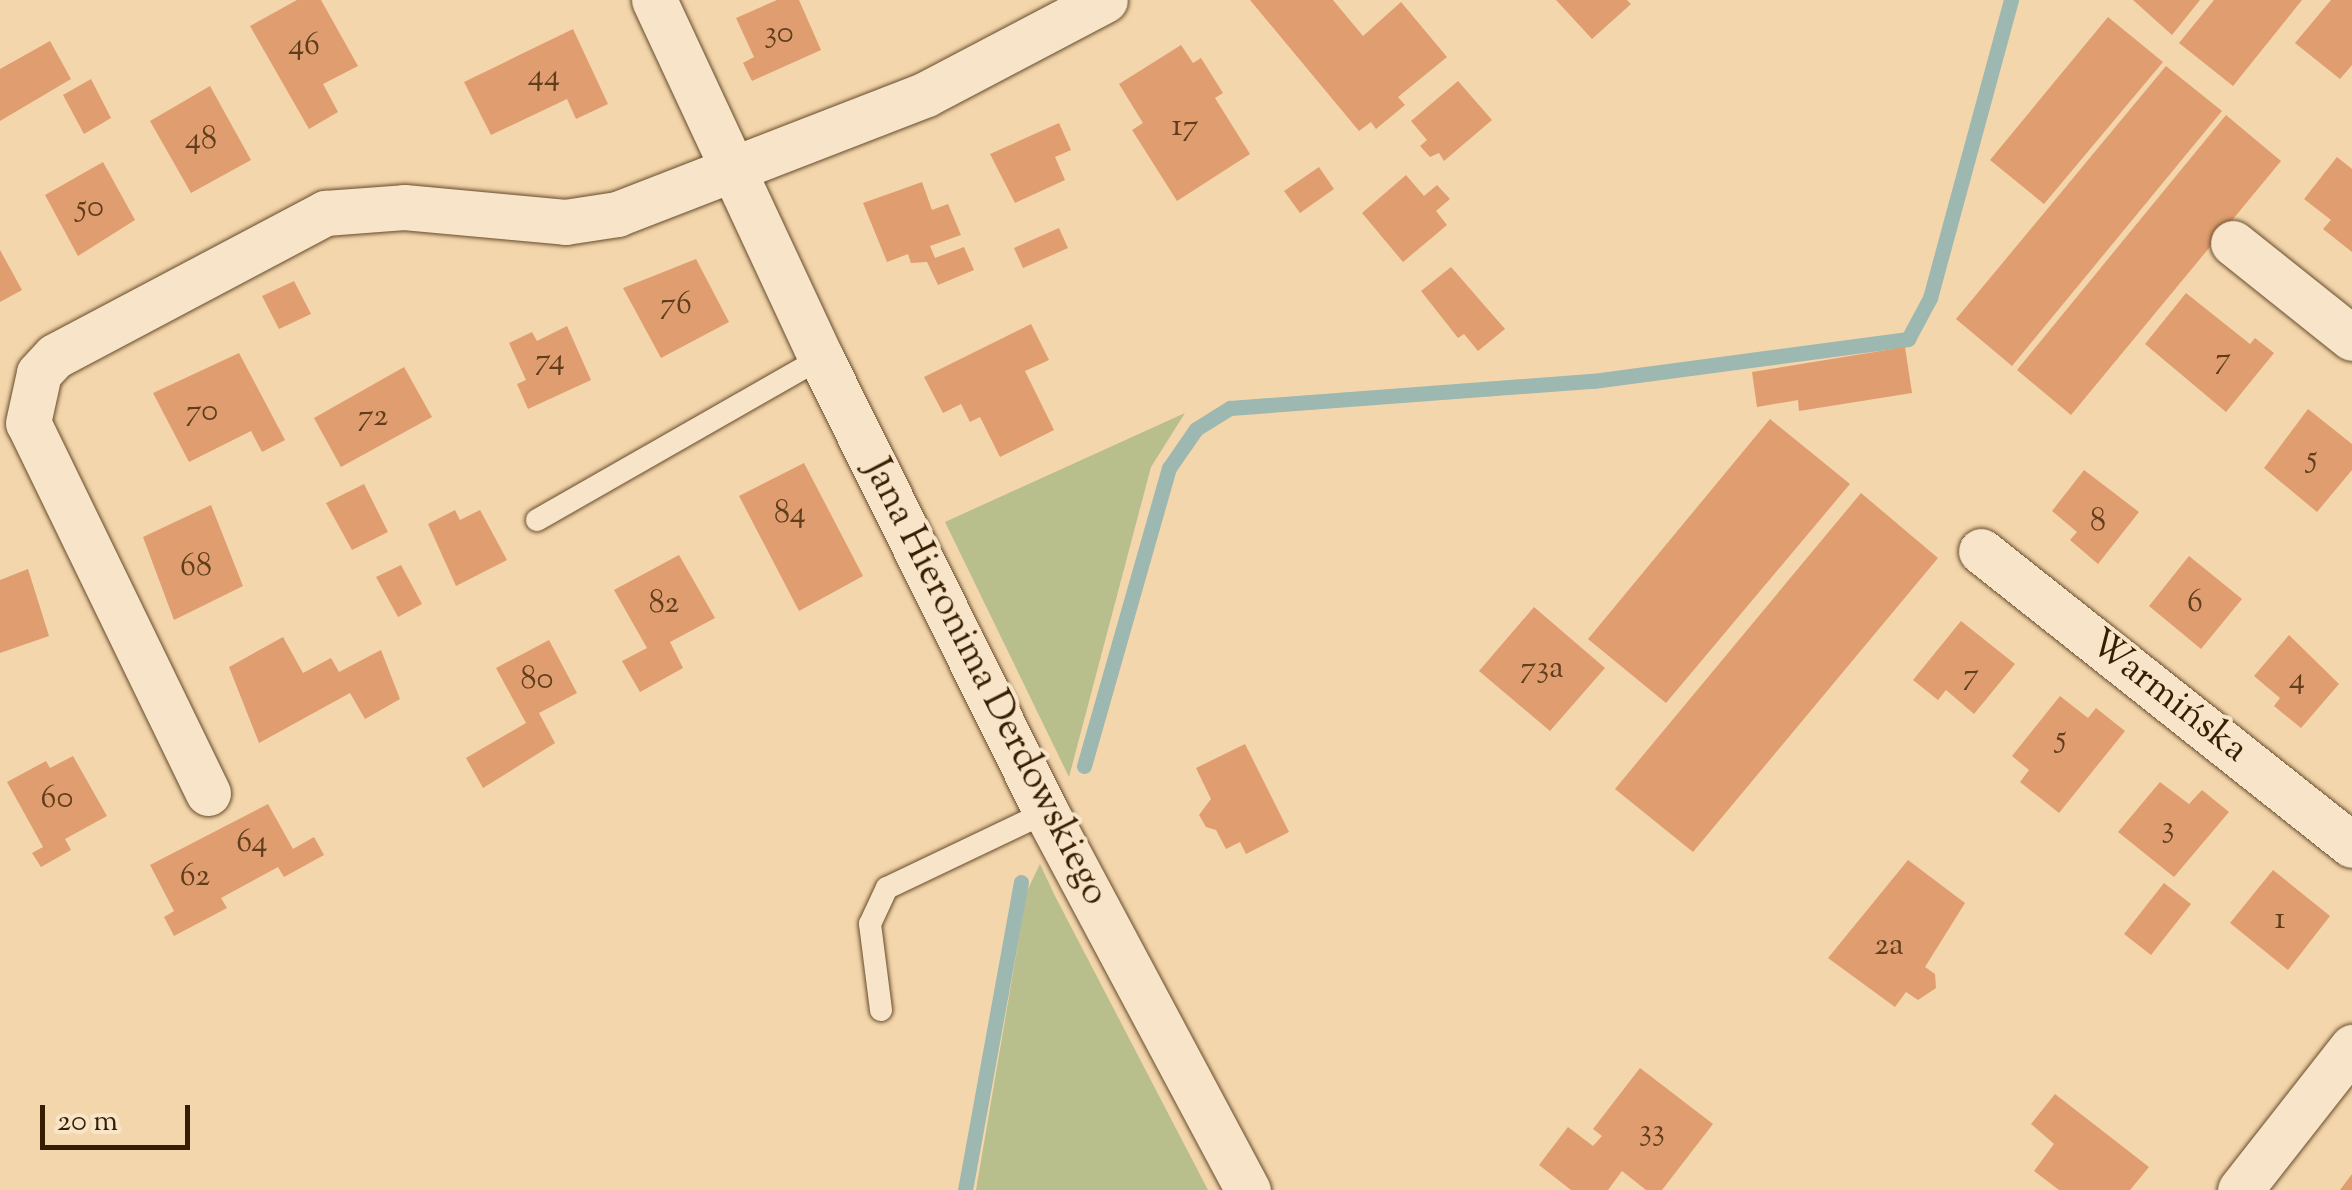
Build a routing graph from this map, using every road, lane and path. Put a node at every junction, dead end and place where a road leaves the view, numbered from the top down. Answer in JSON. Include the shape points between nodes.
{"nodes":[{"id":1,"x":654,"y":0,"type":"edge"},
{"id":2,"x":1105,"y":0,"type":"edge"},
{"id":3,"x":736,"y":168,"type":"junction"},
{"id":4,"x":2233,"y":244,"type":"dead end"},
{"id":5,"x":2352,"y":338,"type":"edge"},
{"id":6,"x":821,"y":358,"type":"junction"},
{"id":7,"x":537,"y":520,"type":"dead end"},
{"id":8,"x":1981,"y":551,"type":"dead end"},
{"id":9,"x":208,"y":794,"type":"dead end"},
{"id":10,"x":1046,"y":812,"type":"junction"},
{"id":11,"x":2352,"y":845,"type":"edge"},
{"id":12,"x":881,"y":1010,"type":"dead end"},
{"id":13,"x":2352,"y":1046,"type":"edge"},
{"id":14,"x":1248,"y":1190,"type":"edge"},
{"id":15,"x":2240,"y":1190,"type":"edge"}],
"edges":[{"from":1,"to":3,"type":"street","name":"Jana Hieronima Derdowskiego"},
{"from":2,"to":3,"type":"street","via":[[926,94]]},
{"from":3,"to":6,"type":"street","name":"Jana Hieronima Derdowskiego"},
{"from":3,"to":9,"type":"street","via":[[590,220],[540,222],[404,207],[325,213],[55,356],[39,374],[28,402],[37,450]]},
{"from":4,"to":5,"type":"street"},
{"from":6,"to":7,"type":"lane"},
{"from":6,"to":10,"type":"street","name":"Jana Hieronima Derdowskiego"},
{"from":8,"to":11,"type":"street","name":"Warmińska"},
{"from":10,"to":12,"type":"lane","via":[[887,888],[870,924]]},
{"from":10,"to":14,"type":"street","name":"Jana Hieronima Derdowskiego"},
{"from":13,"to":15,"type":"street"}]}
